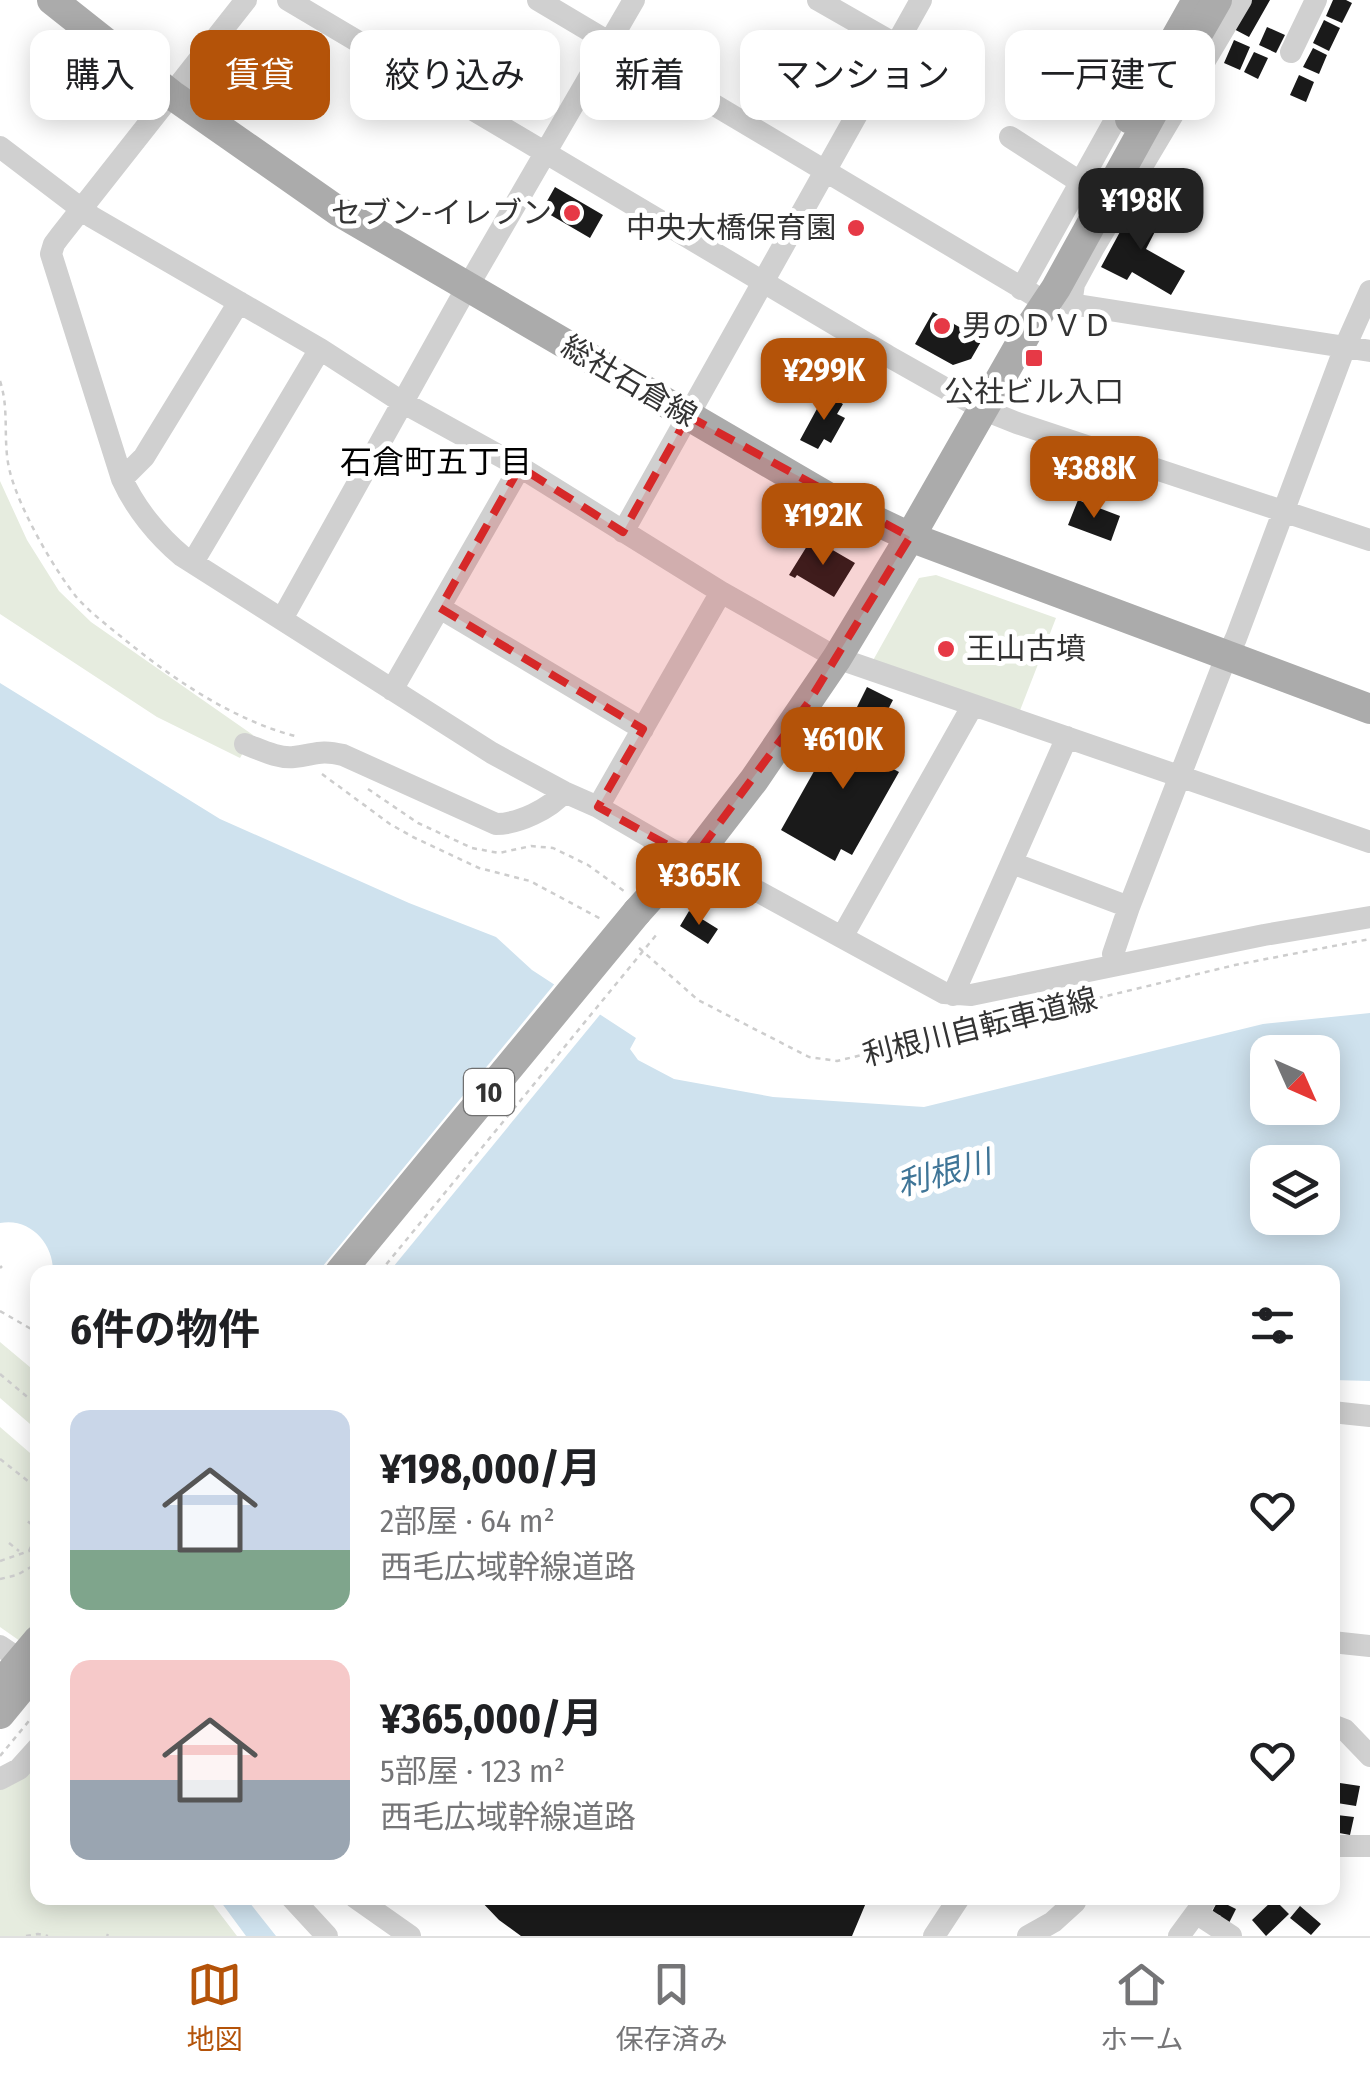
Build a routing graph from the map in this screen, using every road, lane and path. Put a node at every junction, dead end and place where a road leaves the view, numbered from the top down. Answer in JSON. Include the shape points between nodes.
{"nodes":[{"id":1,"x":52,"y":0,"type":"edge"},
{"id":2,"x":246,"y":0,"type":"edge"},
{"id":3,"x":288,"y":0,"type":"edge"},
{"id":4,"x":538,"y":0,"type":"edge"},
{"id":5,"x":634,"y":0,"type":"edge"},
{"id":6,"x":818,"y":0,"type":"edge"},
{"id":7,"x":921,"y":0,"type":"edge"},
{"id":8,"x":1182,"y":0,"type":"edge"},
{"id":9,"x":1197,"y":0,"type":"edge"},
{"id":10,"x":1217,"y":0,"type":"edge"},
{"id":11,"x":1241,"y":0,"type":"edge"},
{"id":12,"x":1316,"y":0,"type":"edge"},
{"id":13,"x":588,"y":30,"type":"edge"},
{"id":14,"x":615,"y":30,"type":"edge"},
{"id":15,"x":871,"y":30,"type":"edge"},
{"id":16,"x":904,"y":30,"type":"edge"},
{"id":17,"x":1183,"y":30,"type":"edge"},
{"id":18,"x":1197,"y":30,"type":"edge"},
{"id":19,"x":1290,"y":52,"type":"dead end"},
{"id":20,"x":580,"y":90,"type":"edge"},
{"id":21,"x":172,"y":95,"type":"junction"},
{"id":22,"x":720,"y":109,"type":"edge"},
{"id":23,"x":853,"y":120,"type":"edge"},
{"id":24,"x":1138,"y":120,"type":"edge"},
{"id":25,"x":1140,"y":120,"type":"edge"},
{"id":26,"x":1010,"y":137,"type":"dead end"},
{"id":27,"x":0,"y":148,"type":"edge"},
{"id":28,"x":544,"y":152,"type":"junction"},
{"id":29,"x":824,"y":171,"type":"junction"},
{"id":30,"x":1080,"y":182,"type":"junction"},
{"id":31,"x":81,"y":210,"type":"junction"},
{"id":32,"x":763,"y":282,"type":"junction"},
{"id":33,"x":468,"y":286,"type":"junction"},
{"id":34,"x":1370,"y":291,"type":"edge"},
{"id":35,"x":1027,"y":292,"type":"junction"},
{"id":36,"x":239,"y":302,"type":"junction"},
{"id":37,"x":1030,"y":327,"type":"junction"},
{"id":38,"x":1345,"y":347,"type":"junction"},
{"id":39,"x":320,"y":349,"type":"junction"},
{"id":40,"x":1370,"y":351,"type":"edge"},
{"id":41,"x":0,"y":382,"type":"edge"},
{"id":42,"x":402,"y":402,"type":"junction"},
{"id":43,"x":982,"y":409,"type":"junction"},
{"id":44,"x":688,"y":416,"type":"junction"},
{"id":45,"x":520,"y":467,"type":"junction"},
{"id":46,"x":122,"y":479,"type":"junction"},
{"id":47,"x":1284,"y":513,"type":"junction"},
{"id":48,"x":623,"y":532,"type":"junction"},
{"id":49,"x":910,"y":537,"type":"junction"},
{"id":50,"x":1370,"y":540,"type":"edge"},
{"id":51,"x":193,"y":562,"type":"junction"},
{"id":52,"x":722,"y":592,"type":"junction"},
{"id":53,"x":440,"y":608,"type":"junction"},
{"id":54,"x":282,"y":618,"type":"junction"},
{"id":55,"x":1228,"y":654,"type":"junction"},
{"id":56,"x":837,"y":658,"type":"junction"},
{"id":57,"x":392,"y":690,"type":"junction"},
{"id":58,"x":973,"y":705,"type":"junction"},
{"id":59,"x":1370,"y":709,"type":"edge"},
{"id":60,"x":644,"y":729,"type":"junction"},
{"id":61,"x":1068,"y":738,"type":"junction"},
{"id":62,"x":303,"y":742,"type":"dead end"},
{"id":63,"x":245,"y":744,"type":"dead end"},
{"id":64,"x":316,"y":769,"type":"dead end"},
{"id":65,"x":1180,"y":777,"type":"junction"},
{"id":66,"x":564,"y":792,"type":"junction"},
{"id":67,"x":598,"y":806,"type":"junction"},
{"id":68,"x":1370,"y":842,"type":"edge"},
{"id":69,"x":692,"y":860,"type":"junction"},
{"id":70,"x":1012,"y":863,"type":"junction"},
{"id":71,"x":1128,"y":907,"type":"junction"},
{"id":72,"x":1370,"y":918,"type":"edge"},
{"id":73,"x":606,"y":922,"type":"dead end"},
{"id":74,"x":644,"y":928,"type":"junction"},
{"id":75,"x":842,"y":937,"type":"junction"},
{"id":76,"x":1370,"y":938,"type":"edge"},
{"id":77,"x":1116,"y":964,"type":"junction"},
{"id":78,"x":953,"y":995,"type":"junction"},
{"id":79,"x":346,"y":1265,"type":"edge"},
{"id":80,"x":370,"y":1265,"type":"edge"},
{"id":81,"x":385,"y":1265,"type":"edge"},
{"id":82,"x":0,"y":1311,"type":"edge"},
{"id":83,"x":30,"y":1328,"type":"edge"},
{"id":84,"x":0,"y":1374,"type":"edge"},
{"id":85,"x":30,"y":1399,"type":"edge"},
{"id":86,"x":1340,"y":1413,"type":"edge"},
{"id":87,"x":1370,"y":1416,"type":"edge"},
{"id":88,"x":0,"y":1459,"type":"edge"},
{"id":89,"x":30,"y":1483,"type":"edge"},
{"id":90,"x":26,"y":1520,"type":"dead end"},
{"id":91,"x":30,"y":1522,"type":"edge"},
{"id":92,"x":9,"y":1543,"type":"dead end"},
{"id":93,"x":30,"y":1549,"type":"edge"},
{"id":94,"x":22,"y":1554,"type":"junction"},
{"id":95,"x":0,"y":1562,"type":"edge"},
{"id":96,"x":30,"y":1568,"type":"edge"},
{"id":97,"x":0,"y":1579,"type":"edge"},
{"id":98,"x":1340,"y":1643,"type":"edge"},
{"id":99,"x":0,"y":1646,"type":"edge"},
{"id":100,"x":1370,"y":1646,"type":"edge"},
{"id":101,"x":30,"y":1649,"type":"edge"},
{"id":102,"x":30,"y":1665,"type":"edge"},
{"id":103,"x":30,"y":1679,"type":"edge"},
{"id":104,"x":0,"y":1685,"type":"edge"},
{"id":105,"x":0,"y":1714,"type":"edge"},
{"id":106,"x":30,"y":1720,"type":"edge"},
{"id":107,"x":1340,"y":1728,"type":"edge"},
{"id":108,"x":30,"y":1754,"type":"edge"},
{"id":109,"x":0,"y":1756,"type":"edge"},
{"id":110,"x":1370,"y":1756,"type":"edge"},
{"id":111,"x":30,"y":1757,"type":"edge"},
{"id":112,"x":0,"y":1770,"type":"edge"},
{"id":113,"x":0,"y":1779,"type":"edge"},
{"id":114,"x":1340,"y":1846,"type":"edge"},
{"id":115,"x":1370,"y":1846,"type":"edge"},
{"id":116,"x":298,"y":1905,"type":"edge"},
{"id":117,"x":366,"y":1905,"type":"edge"},
{"id":118,"x":954,"y":1905,"type":"edge"},
{"id":119,"x":1072,"y":1905,"type":"edge"},
{"id":120,"x":1202,"y":1905,"type":"edge"},
{"id":121,"x":26,"y":1936,"type":"edge"},
{"id":122,"x":48,"y":1936,"type":"edge"},
{"id":123,"x":327,"y":1936,"type":"edge"},
{"id":124,"x":410,"y":1936,"type":"edge"},
{"id":125,"x":934,"y":1936,"type":"edge"},
{"id":126,"x":1028,"y":1936,"type":"edge"},
{"id":127,"x":1179,"y":1936,"type":"edge"},
{"id":128,"x":1231,"y":1936,"type":"edge"}],
"edges":[{"from":1,"to":21,"type":"main road","name":"総社石倉線"},
{"from":2,"to":21,"type":"street"},
{"from":3,"to":28,"type":"street"},
{"from":4,"to":13,"type":"street"},
{"from":5,"to":14,"type":"street"},
{"from":6,"to":15,"type":"street"},
{"from":7,"to":16,"type":"street"},
{"from":8,"to":30,"type":"street"},
{"from":9,"to":17,"type":"main road","number":"10"},
{"from":10,"to":18,"type":"main road","number":"10","bridge":true},
{"from":11,"to":38,"type":"street","via":[[1093,248],[1071,304]]},
{"from":12,"to":19,"type":"street"},
{"from":20,"to":28,"type":"street"},
{"from":21,"to":31,"type":"street"},
{"from":21,"to":33,"type":"main road","name":"総社石倉線","via":[[338,211]]},
{"from":22,"to":29,"type":"street"},
{"from":23,"to":29,"type":"street"},
{"from":24,"to":35,"type":"main road","number":"10"},
{"from":25,"to":37,"type":"main road","number":"10"},
{"from":26,"to":30,"type":"street"},
{"from":27,"to":31,"type":"street"},
{"from":28,"to":32,"type":"street"},
{"from":28,"to":33,"type":"street"},
{"from":29,"to":32,"type":"street"},
{"from":29,"to":35,"type":"street"},
{"from":30,"to":35,"type":"street"},
{"from":31,"to":36,"type":"street"},
{"from":31,"to":46,"type":"street","via":[[51,254]]},
{"from":32,"to":43,"type":"street"},
{"from":32,"to":44,"type":"street"},
{"from":33,"to":42,"type":"street"},
{"from":33,"to":44,"type":"main road","name":"総社石倉線"},
{"from":34,"to":38,"type":"street"},
{"from":35,"to":37,"type":"main road","number":"10"},
{"from":36,"to":39,"type":"street"},
{"from":36,"to":46,"type":"street","via":[[144,456]]},
{"from":37,"to":43,"type":"main road","number":"10"},
{"from":38,"to":40,"type":"street"},
{"from":38,"to":47,"type":"street"},
{"from":39,"to":42,"type":"street"},
{"from":39,"to":51,"type":"street"},
{"from":41,"to":62,"type":"path","via":[[10,472],[29,521],[76,597],[173,676]]},
{"from":42,"to":45,"type":"street"},
{"from":42,"to":54,"type":"street"},
{"from":43,"to":47,"type":"street"},
{"from":43,"to":49,"type":"main road","number":"10"},
{"from":44,"to":48,"type":"street"},
{"from":44,"to":49,"type":"main road","name":"総社石倉線"},
{"from":45,"to":48,"type":"street"},
{"from":45,"to":53,"type":"street"},
{"from":46,"to":51,"type":"street","via":[[164,538]]},
{"from":47,"to":50,"type":"street"},
{"from":47,"to":55,"type":"street"},
{"from":48,"to":52,"type":"street"},
{"from":49,"to":55,"type":"main road","name":"総社石倉線"},
{"from":49,"to":56,"type":"main road","number":"10"},
{"from":51,"to":54,"type":"street"},
{"from":52,"to":56,"type":"street"},
{"from":52,"to":60,"type":"street"},
{"from":53,"to":57,"type":"street"},
{"from":53,"to":60,"type":"street"},
{"from":54,"to":57,"type":"street"},
{"from":55,"to":59,"type":"main road","name":"総社石倉線"},
{"from":55,"to":65,"type":"street"},
{"from":56,"to":58,"type":"street"},
{"from":56,"to":69,"type":"main road","number":"10"},
{"from":57,"to":66,"type":"street"},
{"from":58,"to":61,"type":"street"},
{"from":58,"to":75,"type":"street"},
{"from":60,"to":67,"type":"street"},
{"from":61,"to":65,"type":"street"},
{"from":61,"to":70,"type":"street"},
{"from":63,"to":66,"type":"street","via":[[279,756],[343,755],[496,824],[542,808]]},
{"from":64,"to":73,"type":"path","via":[[413,837],[479,868],[530,881]]},
{"from":65,"to":68,"type":"street"},
{"from":65,"to":71,"type":"street"},
{"from":66,"to":67,"type":"street"},
{"from":67,"to":69,"type":"street"},
{"from":69,"to":74,"type":"main road","number":"10","via":[[688,880]]},
{"from":69,"to":75,"type":"street"},
{"from":70,"to":71,"type":"street"},
{"from":70,"to":78,"type":"street"},
{"from":71,"to":77,"type":"street"},
{"from":72,"to":77,"type":"street"},
{"from":74,"to":76,"type":"path","name":"利根川自転車道線","via":[[698,1000],[810,1056],[838,1060]]},
{"from":74,"to":79,"type":"main road","number":"10","bridge":true},
{"from":74,"to":80,"type":"main road","number":"10"},
{"from":74,"to":81,"type":"path","bridge":true},
{"from":75,"to":78,"type":"street"},
{"from":77,"to":78,"type":"street"},
{"from":82,"to":83,"type":"path"},
{"from":84,"to":85,"type":"path"},
{"from":86,"to":87,"type":"street"},
{"from":88,"to":89,"type":"path"},
{"from":90,"to":91,"type":"path"},
{"from":92,"to":94,"type":"path"},
{"from":93,"to":94,"type":"path"},
{"from":94,"to":95,"type":"path"},
{"from":96,"to":97,"type":"path"},
{"from":98,"to":100,"type":"street"},
{"from":99,"to":102,"type":"street"},
{"from":101,"to":104,"type":"main road","bridge":true},
{"from":103,"to":105,"type":"main road","bridge":true},
{"from":106,"to":109,"type":"path","bridge":true},
{"from":107,"to":110,"type":"street"},
{"from":108,"to":112,"type":"street"},
{"from":111,"to":113,"type":"street"},
{"from":114,"to":115,"type":"street"},
{"from":116,"to":123,"type":"street"},
{"from":117,"to":124,"type":"street"},
{"from":118,"to":125,"type":"street"},
{"from":119,"to":126,"type":"street"},
{"from":120,"to":127,"type":"street"},
{"from":120,"to":128,"type":"street"},
{"from":121,"to":122,"type":"path"}]}
